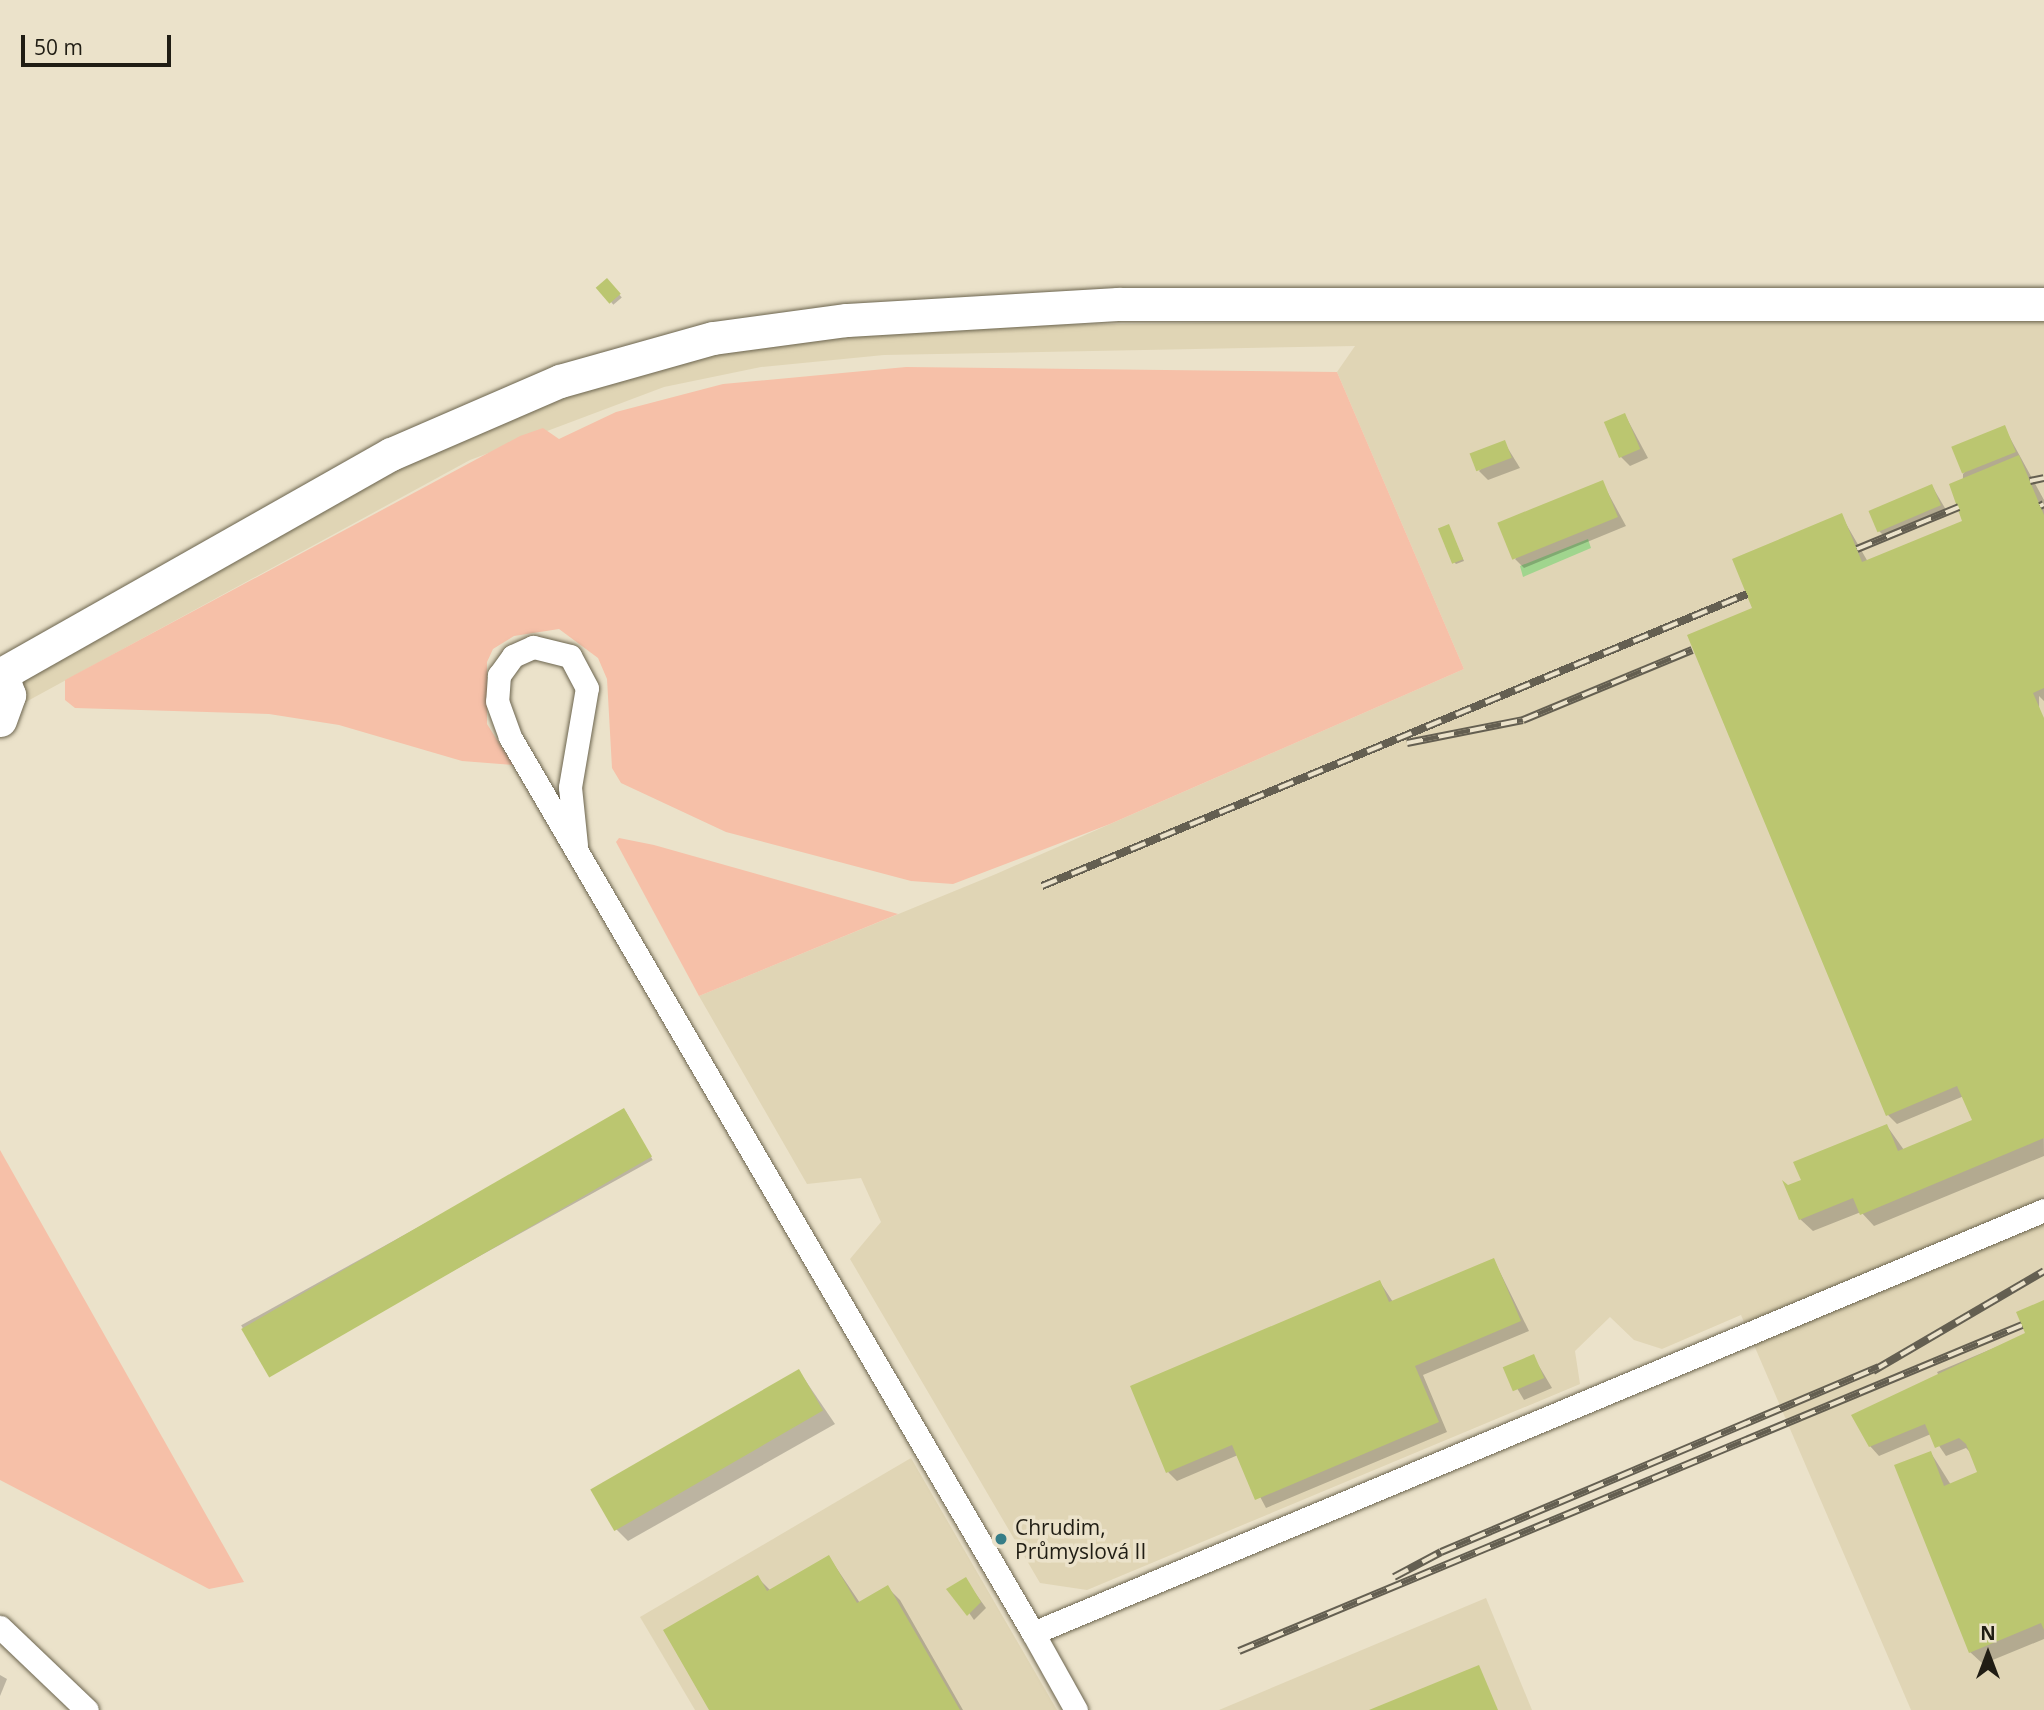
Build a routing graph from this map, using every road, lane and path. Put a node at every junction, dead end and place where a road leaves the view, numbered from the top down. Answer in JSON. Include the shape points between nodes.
{"nodes":[{"id":1,"x":2044,"y":304,"type":"edge"},
{"id":2,"x":1,"y":675,"type":"edge"},
{"id":3,"x":0,"y":720,"type":"edge"},
{"id":4,"x":576,"y":845,"type":"junction"},
{"id":5,"x":2044,"y":1210,"type":"edge"},
{"id":6,"x":0,"y":1627,"type":"edge"},
{"id":7,"x":1033,"y":1633,"type":"junction"},
{"id":8,"x":87,"y":1710,"type":"edge"},
{"id":9,"x":1076,"y":1710,"type":"edge"}],
"edges":[{"from":1,"to":2,"type":"street","via":[[1131,304],[847,320],[713,338],[560,381],[391,454]]},
{"from":2,"to":3,"type":"street","via":[[9,695]]},
{"from":4,"to":4,"type":"street","via":[[569,794],[587,688],[570,656],[533,647],[504,665],[497,701],[510,737]]},
{"from":4,"to":7,"type":"street"},
{"from":5,"to":7,"type":"street"},
{"from":6,"to":8,"type":"street"},
{"from":7,"to":9,"type":"street"}]}
